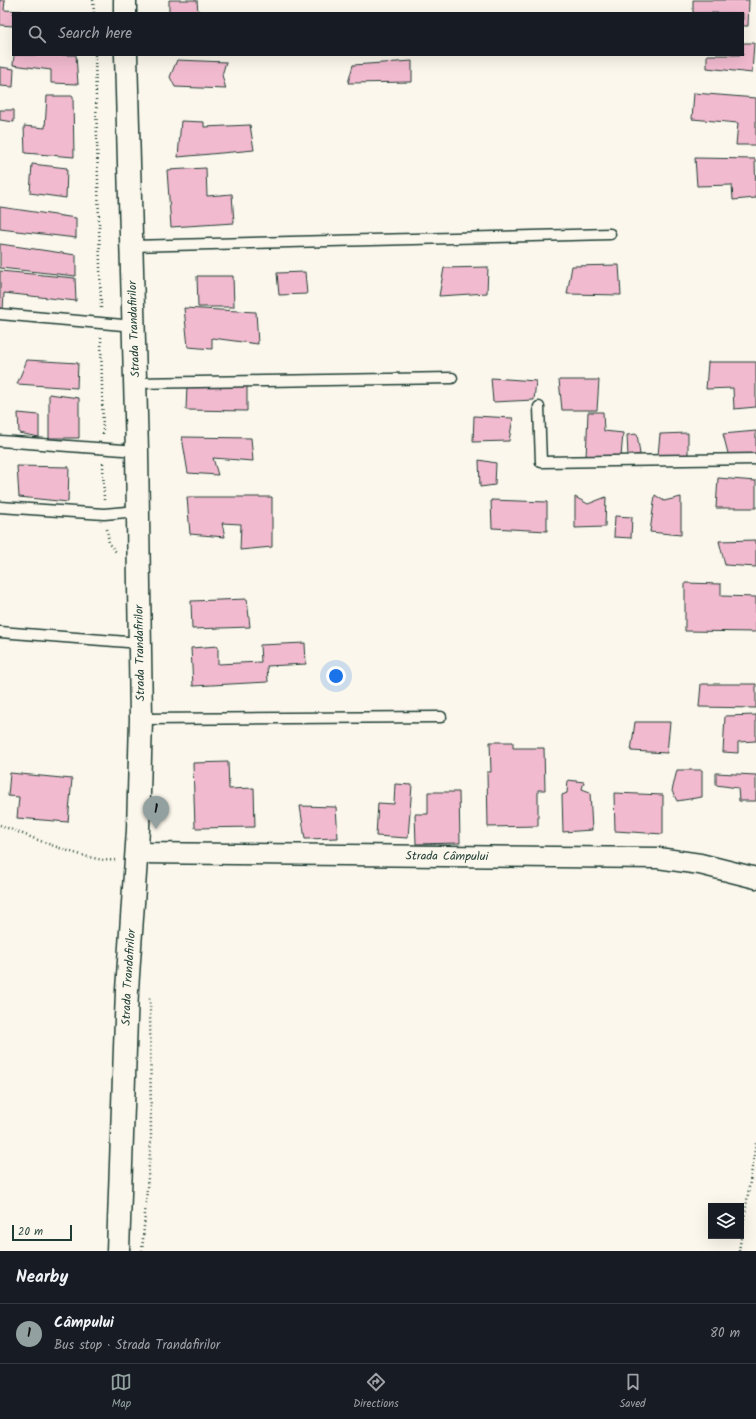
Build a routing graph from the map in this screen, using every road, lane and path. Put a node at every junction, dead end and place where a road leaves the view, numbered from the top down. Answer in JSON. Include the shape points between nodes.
{"nodes":[{"id":1,"x":93,"y":0,"type":"edge"},
{"id":2,"x":125,"y":0,"type":"edge"},
{"id":3,"x":94,"y":12,"type":"edge"},
{"id":4,"x":125,"y":12,"type":"edge"},
{"id":5,"x":126,"y":56,"type":"edge"},
{"id":6,"x":610,"y":234,"type":"dead end"},
{"id":7,"x":131,"y":246,"type":"junction"},
{"id":8,"x":0,"y":314,"type":"edge"},
{"id":9,"x":134,"y":326,"type":"junction"},
{"id":10,"x":452,"y":378,"type":"dead end"},
{"id":11,"x":135,"y":383,"type":"junction"},
{"id":12,"x":539,"y":407,"type":"dead end"},
{"id":13,"x":0,"y":441,"type":"edge"},
{"id":14,"x":137,"y":451,"type":"junction"},
{"id":15,"x":756,"y":459,"type":"edge"},
{"id":16,"x":0,"y":507,"type":"edge"},
{"id":17,"x":138,"y":511,"type":"junction"},
{"id":18,"x":0,"y":632,"type":"edge"},
{"id":19,"x":140,"y":643,"type":"junction"},
{"id":20,"x":441,"y":716,"type":"dead end"},
{"id":21,"x":141,"y":719,"type":"junction"},
{"id":22,"x":0,"y":825,"type":"edge"},
{"id":23,"x":137,"y":853,"type":"junction"},
{"id":24,"x":756,"y":878,"type":"edge"},
{"id":25,"x":756,"y":1143,"type":"edge"},
{"id":26,"x":118,"y":1251,"type":"edge"},
{"id":27,"x":739,"y":1251,"type":"edge"}],
"edges":[{"from":1,"to":3,"type":"path"},
{"from":2,"to":4,"type":"main road"},
{"from":5,"to":7,"type":"main road","name":"Strada Trandafirilor"},
{"from":6,"to":7,"type":"lane"},
{"from":7,"to":9,"type":"main road","name":"Strada Trandafirilor"},
{"from":8,"to":9,"type":"lane"},
{"from":9,"to":11,"type":"main road","name":"Strada Trandafirilor"},
{"from":10,"to":11,"type":"lane"},
{"from":11,"to":14,"type":"main road","name":"Strada Trandafirilor"},
{"from":12,"to":15,"type":"lane","via":[[541,462]]},
{"from":13,"to":14,"type":"lane"},
{"from":14,"to":17,"type":"main road","name":"Strada Trandafirilor"},
{"from":16,"to":17,"type":"lane","via":[[104,514]]},
{"from":17,"to":19,"type":"main road","name":"Strada Trandafirilor"},
{"from":18,"to":19,"type":"lane"},
{"from":19,"to":21,"type":"main road","name":"Strada Trandafirilor"},
{"from":20,"to":21,"type":"lane"},
{"from":21,"to":23,"type":"main road","name":"Strada Trandafirilor"},
{"from":22,"to":23,"type":"path","via":[[92,858],[113,860]]},
{"from":23,"to":24,"type":"street","name":"Strada Câmpului","via":[[658,858],[700,864]]},
{"from":23,"to":26,"type":"main road","name":"Strada Trandafirilor","via":[[127,990]]},
{"from":25,"to":27,"type":"path"}]}
